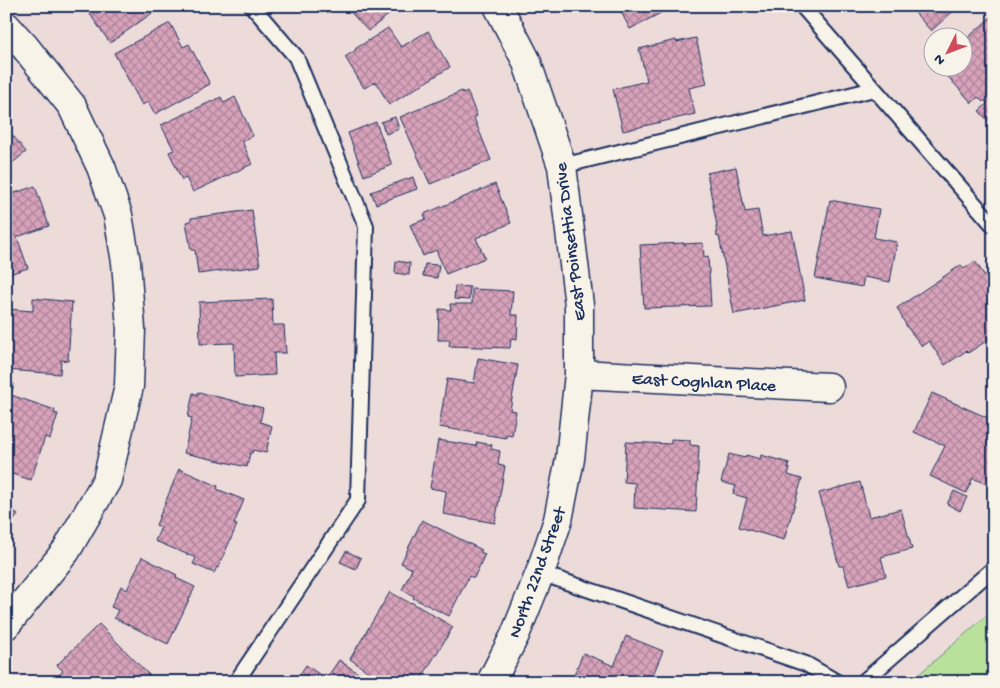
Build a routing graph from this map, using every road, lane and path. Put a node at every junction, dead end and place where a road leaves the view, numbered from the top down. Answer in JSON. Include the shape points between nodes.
{"nodes":[{"id":1,"x":252,"y":6,"type":"edge"},
{"id":2,"x":498,"y":6,"type":"edge"},
{"id":3,"x":802,"y":6,"type":"edge"},
{"id":4,"x":6,"y":26,"type":"edge"},
{"id":5,"x":874,"y":89,"type":"junction"},
{"id":6,"x":562,"y":166,"type":"junction"},
{"id":7,"x":994,"y":226,"type":"edge"},
{"id":8,"x":579,"y":374,"type":"junction"},
{"id":9,"x":829,"y":387,"type":"dead end"},
{"id":10,"x":570,"y":459,"type":"joint"},
{"id":11,"x":994,"y":568,"type":"edge"},
{"id":12,"x":540,"y":573,"type":"junction"},
{"id":13,"x":6,"y":625,"type":"edge"},
{"id":14,"x":236,"y":682,"type":"edge"},
{"id":15,"x":491,"y":682,"type":"edge"},
{"id":16,"x":837,"y":682,"type":"edge"},
{"id":17,"x":863,"y":682,"type":"edge"}],
"edges":[{"from":1,"to":14,"type":"lane","via":[[296,56],[366,226],[358,500]]},
{"from":2,"to":6,"type":"street","name":"East Poinsettia Drive","via":[[526,60]]},
{"from":3,"to":5,"type":"lane"},
{"from":4,"to":13,"type":"street","via":[[72,106],[101,167],[118,215],[126,262],[131,329],[129,386],[106,480],[66,551]]},
{"from":5,"to":6,"type":"lane"},
{"from":5,"to":7,"type":"lane"},
{"from":6,"to":8,"type":"street","name":"East Poinsettia Drive","via":[[579,305]]},
{"from":8,"to":9,"type":"street","name":"East Coghlan Place"},
{"from":8,"to":10,"type":"street","name":"East Poinsettia Drive"},
{"from":10,"to":12,"type":"street","name":"North 22nd Street","via":[[558,520]]},
{"from":11,"to":17,"type":"lane"},
{"from":12,"to":15,"type":"street","name":"North 22nd Street","via":[[515,635]]},
{"from":12,"to":16,"type":"lane","via":[[806,664]]}]}
